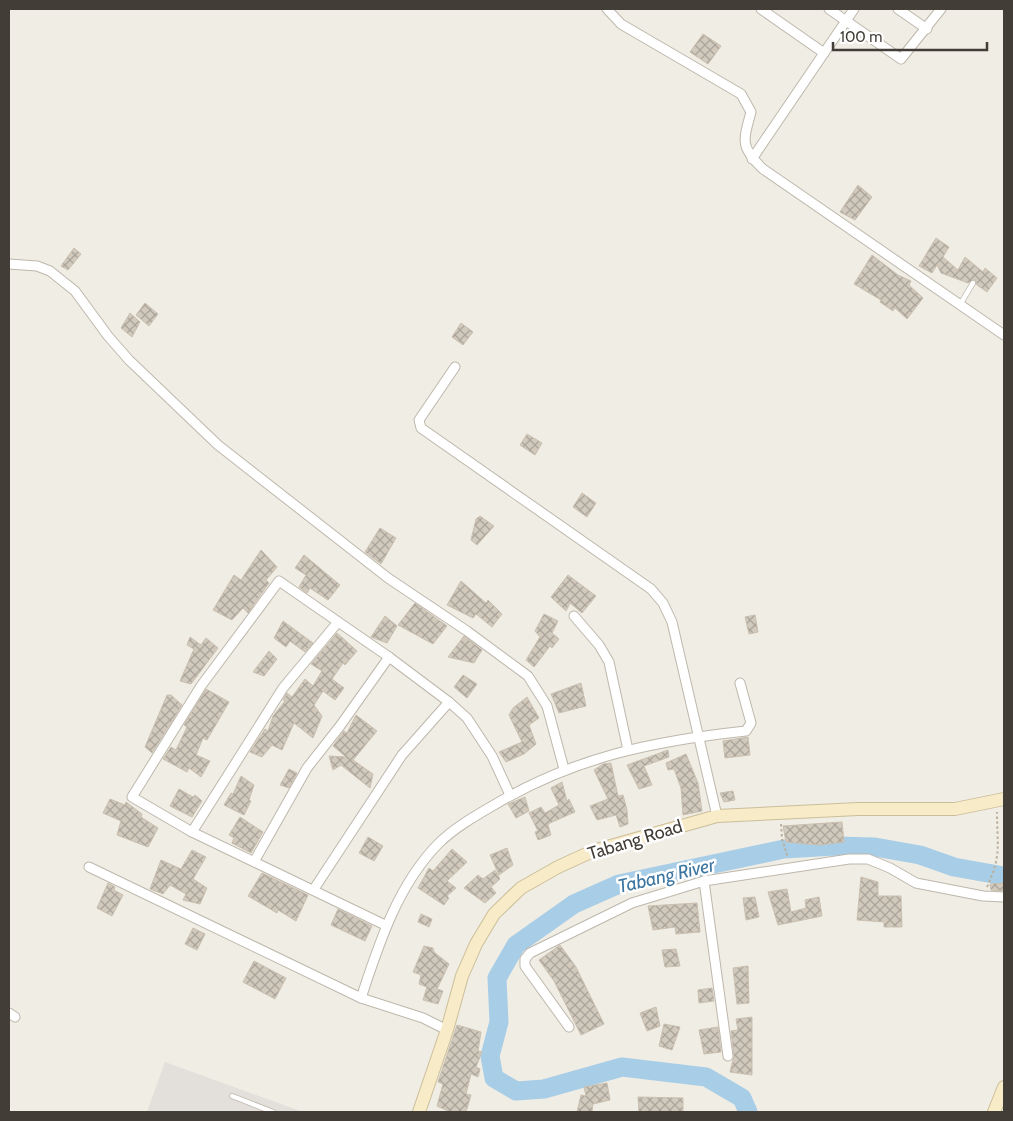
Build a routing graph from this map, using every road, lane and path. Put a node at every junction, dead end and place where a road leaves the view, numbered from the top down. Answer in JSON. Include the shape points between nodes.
{"nodes":[{"id":1,"x":607,"y":9,"type":"edge"},
{"id":2,"x":761,"y":9,"type":"edge"},
{"id":3,"x":829,"y":9,"type":"edge"},
{"id":4,"x":854,"y":9,"type":"edge"},
{"id":5,"x":898,"y":9,"type":"edge"},
{"id":6,"x":941,"y":9,"type":"edge"},
{"id":7,"x":846,"y":20,"type":"junction"},
{"id":8,"x":927,"y":29,"type":"junction"},
{"id":9,"x":824,"y":53,"type":"junction"},
{"id":10,"x":752,"y":159,"type":"junction"},
{"id":11,"x":9,"y":264,"type":"edge"},
{"id":12,"x":973,"y":283,"type":"dead end"},
{"id":13,"x":961,"y":304,"type":"junction"},
{"id":14,"x":1004,"y":335,"type":"edge"},
{"id":15,"x":454,"y":367,"type":"dead end"},
{"id":16,"x":574,"y":616,"type":"dead end"},
{"id":17,"x":338,"y":622,"type":"junction"},
{"id":18,"x":389,"y":657,"type":"junction"},
{"id":19,"x":740,"y":683,"type":"dead end"},
{"id":20,"x":449,"y":702,"type":"junction"},
{"id":21,"x":700,"y":736,"type":"junction"},
{"id":22,"x":628,"y":750,"type":"junction"},
{"id":23,"x":564,"y":769,"type":"junction"},
{"id":24,"x":510,"y":795,"type":"junction"},
{"id":25,"x":1001,"y":800,"type":"edge"},
{"id":26,"x":716,"y":816,"type":"junction"},
{"id":27,"x":192,"y":832,"type":"junction"},
{"id":28,"x":782,"y":839,"type":"dead end"},
{"id":29,"x":788,"y":856,"type":"dead end"},
{"id":30,"x":255,"y":860,"type":"junction"},
{"id":31,"x":89,"y":867,"type":"dead end"},
{"id":32,"x":704,"y":881,"type":"junction"},
{"id":33,"x":988,"y":885,"type":"dead end"},
{"id":34,"x":314,"y":889,"type":"junction"},
{"id":35,"x":1004,"y":897,"type":"edge"},
{"id":36,"x":385,"y":925,"type":"junction"},
{"id":37,"x":361,"y":998,"type":"junction"},
{"id":38,"x":569,"y":1027,"type":"dead end"},
{"id":39,"x":447,"y":1030,"type":"junction"},
{"id":40,"x":728,"y":1056,"type":"dead end"},
{"id":41,"x":1004,"y":1087,"type":"edge"},
{"id":42,"x":232,"y":1096,"type":"dead end"},
{"id":43,"x":423,"y":1111,"type":"edge"},
{"id":44,"x":273,"y":1112,"type":"edge"},
{"id":45,"x":994,"y":1112,"type":"edge"}],
"edges":[{"from":1,"to":10,"type":"street","via":[[621,24],[741,94],[751,112],[744,144]]},
{"from":2,"to":9,"type":"street"},
{"from":3,"to":7,"type":"street"},
{"from":4,"to":7,"type":"street"},
{"from":5,"to":8,"type":"street"},
{"from":6,"to":8,"type":"street"},
{"from":7,"to":8,"type":"street","via":[[901,59]]},
{"from":7,"to":9,"type":"street"},
{"from":9,"to":10,"type":"street"},
{"from":10,"to":13,"type":"street"},
{"from":11,"to":23,"type":"street","via":[[37,266],[50,271],[68,286],[129,360],[218,446],[388,578],[528,676],[547,706]]},
{"from":12,"to":13,"type":"lane"},
{"from":13,"to":14,"type":"street"},
{"from":15,"to":21,"type":"street","via":[[419,420],[421,428],[651,589],[672,622]]},
{"from":16,"to":22,"type":"street","via":[[609,662]]},
{"from":17,"to":18,"type":"street"},
{"from":17,"to":27,"type":"street","via":[[283,688]]},
{"from":17,"to":27,"type":"street","via":[[279,581],[226,650],[132,797]]},
{"from":18,"to":20,"type":"street"},
{"from":18,"to":30,"type":"street","via":[[307,768]]},
{"from":19,"to":21,"type":"street","via":[[751,724],[749,729]]},
{"from":20,"to":24,"type":"street","via":[[466,718],[492,756]]},
{"from":20,"to":34,"type":"street","via":[[402,755]]},
{"from":21,"to":22,"type":"street"},
{"from":21,"to":26,"type":"street"},
{"from":22,"to":23,"type":"street"},
{"from":23,"to":24,"type":"street"},
{"from":24,"to":36,"type":"street","via":[[471,818],[438,844],[418,870]]},
{"from":25,"to":26,"type":"main road","name":"Tabang Road","via":[[956,809],[858,809]]},
{"from":25,"to":33,"type":"path","via":[[999,852]]},
{"from":26,"to":39,"type":"main road","name":"Tabang Road","via":[[593,851],[521,888],[494,914],[476,944],[462,976]]},
{"from":27,"to":30,"type":"street"},
{"from":28,"to":29,"type":"path"},
{"from":30,"to":34,"type":"street"},
{"from":31,"to":37,"type":"street"},
{"from":32,"to":35,"type":"street","via":[[849,859],[868,859],[916,883]]},
{"from":32,"to":38,"type":"street","via":[[632,903],[530,953],[525,959],[525,966]]},
{"from":32,"to":40,"type":"street"},
{"from":34,"to":36,"type":"street"},
{"from":36,"to":37,"type":"street"},
{"from":37,"to":39,"type":"street","via":[[423,1018]]},
{"from":39,"to":43,"type":"main road","name":"Tabang Road"},
{"from":41,"to":45,"type":"main road"},
{"from":42,"to":44,"type":"lane"}]}
